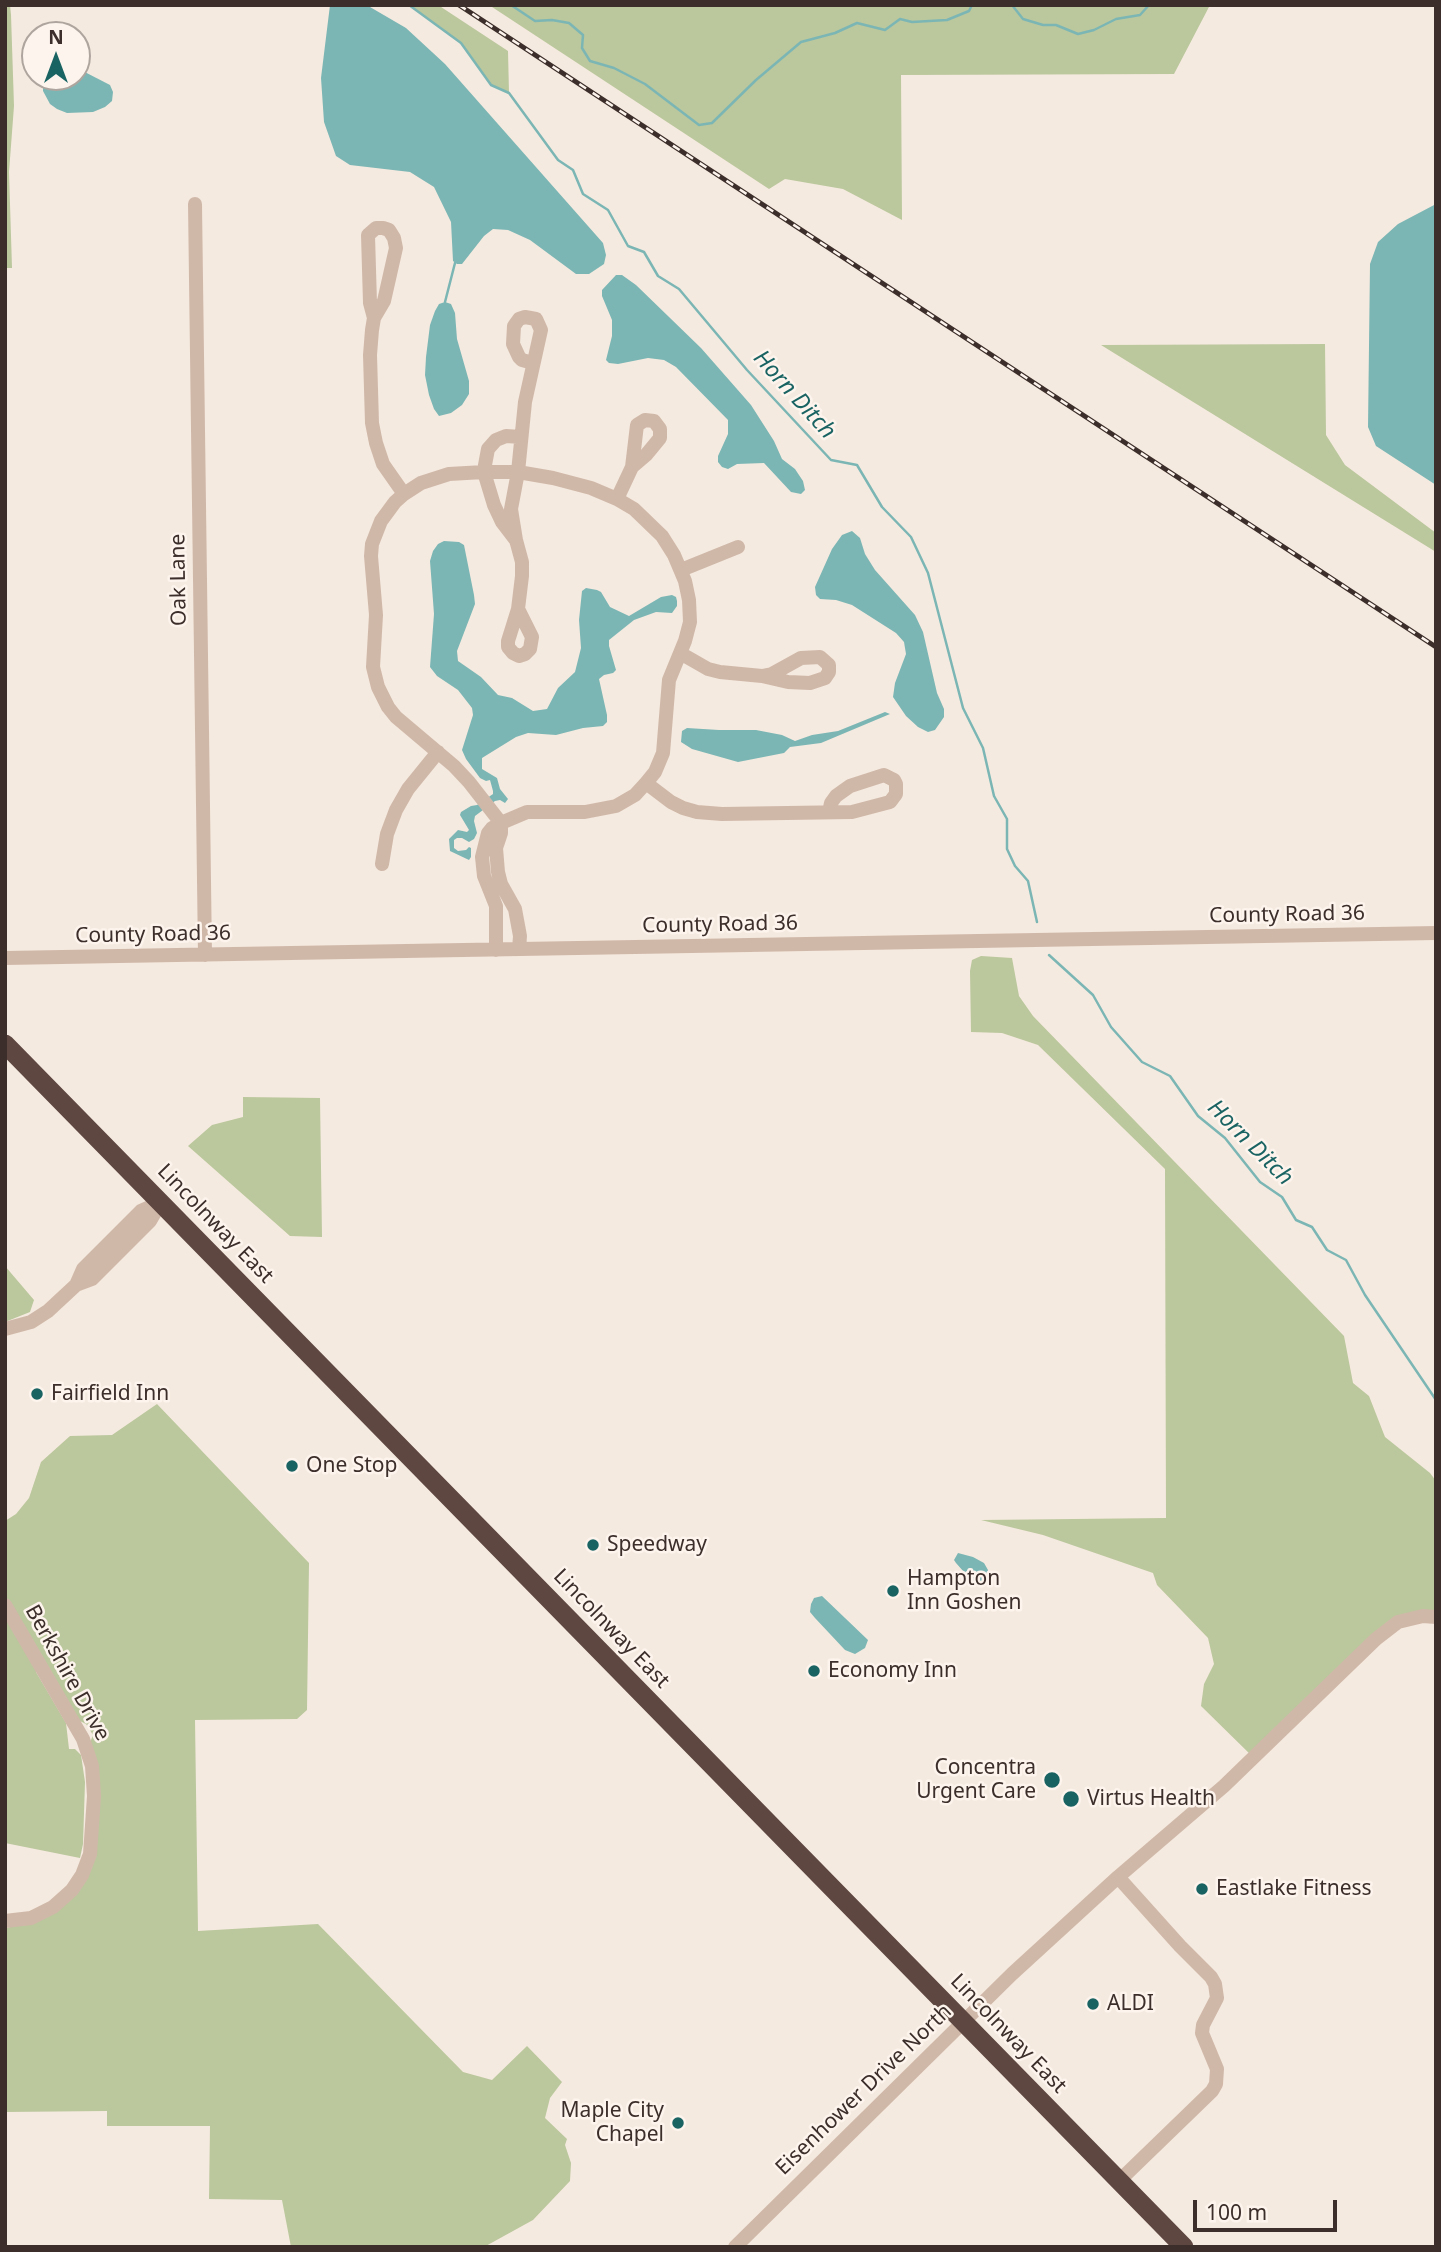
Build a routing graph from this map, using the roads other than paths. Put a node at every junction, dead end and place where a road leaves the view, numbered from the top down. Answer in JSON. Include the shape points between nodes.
{"nodes":[{"id":1,"x":195,"y":204,"type":"dead end"},
{"id":2,"x":374,"y":318,"type":"junction"},
{"id":3,"x":533,"y":363,"type":"dead end"},
{"id":4,"x":521,"y":437,"type":"junction"},
{"id":5,"x":632,"y":467,"type":"dead end"},
{"id":6,"x":484,"y":471,"type":"junction"},
{"id":7,"x":518,"y":472,"type":"junction"},
{"id":8,"x":404,"y":494,"type":"junction"},
{"id":9,"x":617,"y":499,"type":"junction"},
{"id":10,"x":516,"y":540,"type":"junction"},
{"id":11,"x":738,"y":547,"type":"dead end"},
{"id":12,"x":681,"y":570,"type":"junction"},
{"id":13,"x":518,"y":608,"type":"dead end"},
{"id":14,"x":680,"y":653,"type":"junction"},
{"id":15,"x":762,"y":676,"type":"dead end"},
{"id":16,"x":438,"y":752,"type":"junction"},
{"id":17,"x":646,"y":783,"type":"junction"},
{"id":18,"x":829,"y":812,"type":"dead end"},
{"id":19,"x":501,"y":823,"type":"junction"},
{"id":20,"x":382,"y":864,"type":"dead end"},
{"id":21,"x":1436,"y":933,"type":"edge"},
{"id":22,"x":519,"y":949,"type":"junction"},
{"id":23,"x":496,"y":950,"type":"junction"},
{"id":24,"x":205,"y":955,"type":"junction"},
{"id":25,"x":5,"y":958,"type":"edge"},
{"id":26,"x":5,"y":1044,"type":"edge"},
{"id":27,"x":161,"y":1202,"type":"junction"},
{"id":28,"x":5,"y":1329,"type":"edge"},
{"id":29,"x":5,"y":1605,"type":"edge"},
{"id":30,"x":1436,"y":1617,"type":"edge"},
{"id":31,"x":1118,"y":1877,"type":"junction"},
{"id":32,"x":5,"y":1921,"type":"edge"},
{"id":33,"x":964,"y":2021,"type":"junction"},
{"id":34,"x":1119,"y":2181,"type":"junction"},
{"id":35,"x":735,"y":2247,"type":"edge"},
{"id":36,"x":1184,"y":2247,"type":"edge"}],
"edges":[{"from":1,"to":24,"type":"street","name":"Oak Lane"},
{"from":2,"to":2,"type":"street","via":[[384,302],[396,248],[389,230],[383,228],[368,235]]},
{"from":2,"to":8,"type":"street","via":[[370,355],[374,434],[383,464]]},
{"from":3,"to":4,"type":"street"},
{"from":4,"to":6,"type":"street","via":[[506,436],[491,444]]},
{"from":4,"to":7,"type":"street"},
{"from":5,"to":9,"type":"street"},
{"from":6,"to":7,"type":"street"},
{"from":6,"to":8,"type":"street","via":[[433,478]]},
{"from":6,"to":10,"type":"street","via":[[498,514]]},
{"from":7,"to":9,"type":"street","via":[[570,482]]},
{"from":7,"to":10,"type":"street","via":[[511,509]]},
{"from":8,"to":16,"type":"street","via":[[381,522],[372,544],[373,667],[388,707]]},
{"from":9,"to":12,"type":"street","via":[[662,536]]},
{"from":10,"to":13,"type":"street","via":[[522,562]]},
{"from":11,"to":12,"type":"street"},
{"from":12,"to":14,"type":"street","via":[[690,613]]},
{"from":14,"to":15,"type":"street","via":[[720,672]]},
{"from":14,"to":17,"type":"street","via":[[669,680],[663,753]]},
{"from":16,"to":19,"type":"street"},
{"from":16,"to":20,"type":"street","via":[[396,810]]},
{"from":17,"to":18,"type":"street","via":[[671,802],[696,812]]},
{"from":17,"to":19,"type":"street","via":[[625,801],[605,809],[527,812]]},
{"from":19,"to":22,"type":"street","via":[[498,872],[515,909]]},
{"from":19,"to":23,"type":"street","via":[[488,834],[482,857],[496,906]]},
{"from":21,"to":22,"type":"street","name":"County Road 36"},
{"from":22,"to":23,"type":"street","name":"County Road 36"},
{"from":23,"to":24,"type":"street","name":"County Road 36"},
{"from":24,"to":25,"type":"street","name":"County Road 36"},
{"from":26,"to":27,"type":"highway","name":"Lincolnway East"},
{"from":27,"to":28,"type":"street","via":[[150,1221],[92,1279],[76,1285],[32,1322]]},
{"from":27,"to":33,"type":"highway","name":"Lincolnway East"},
{"from":29,"to":32,"type":"street","name":"Berkshire Drive","via":[[83,1739],[92,1766],[94,1796],[91,1845],[72,1890],[53,1907],[30,1918]]},
{"from":30,"to":31,"type":"street","name":"Eisenhower Drive North","via":[[1398,1622],[1376,1639],[1224,1786]]},
{"from":31,"to":33,"type":"street","name":"Eisenhower Drive North"},
{"from":31,"to":34,"type":"street","via":[[1211,1977],[1217,1998],[1202,2033],[1217,2070],[1216,2084]]},
{"from":33,"to":34,"type":"highway","name":"Lincolnway East"},
{"from":33,"to":35,"type":"street","name":"Eisenhower Drive North"},
{"from":34,"to":36,"type":"highway","name":"Lincolnway East"}]}
